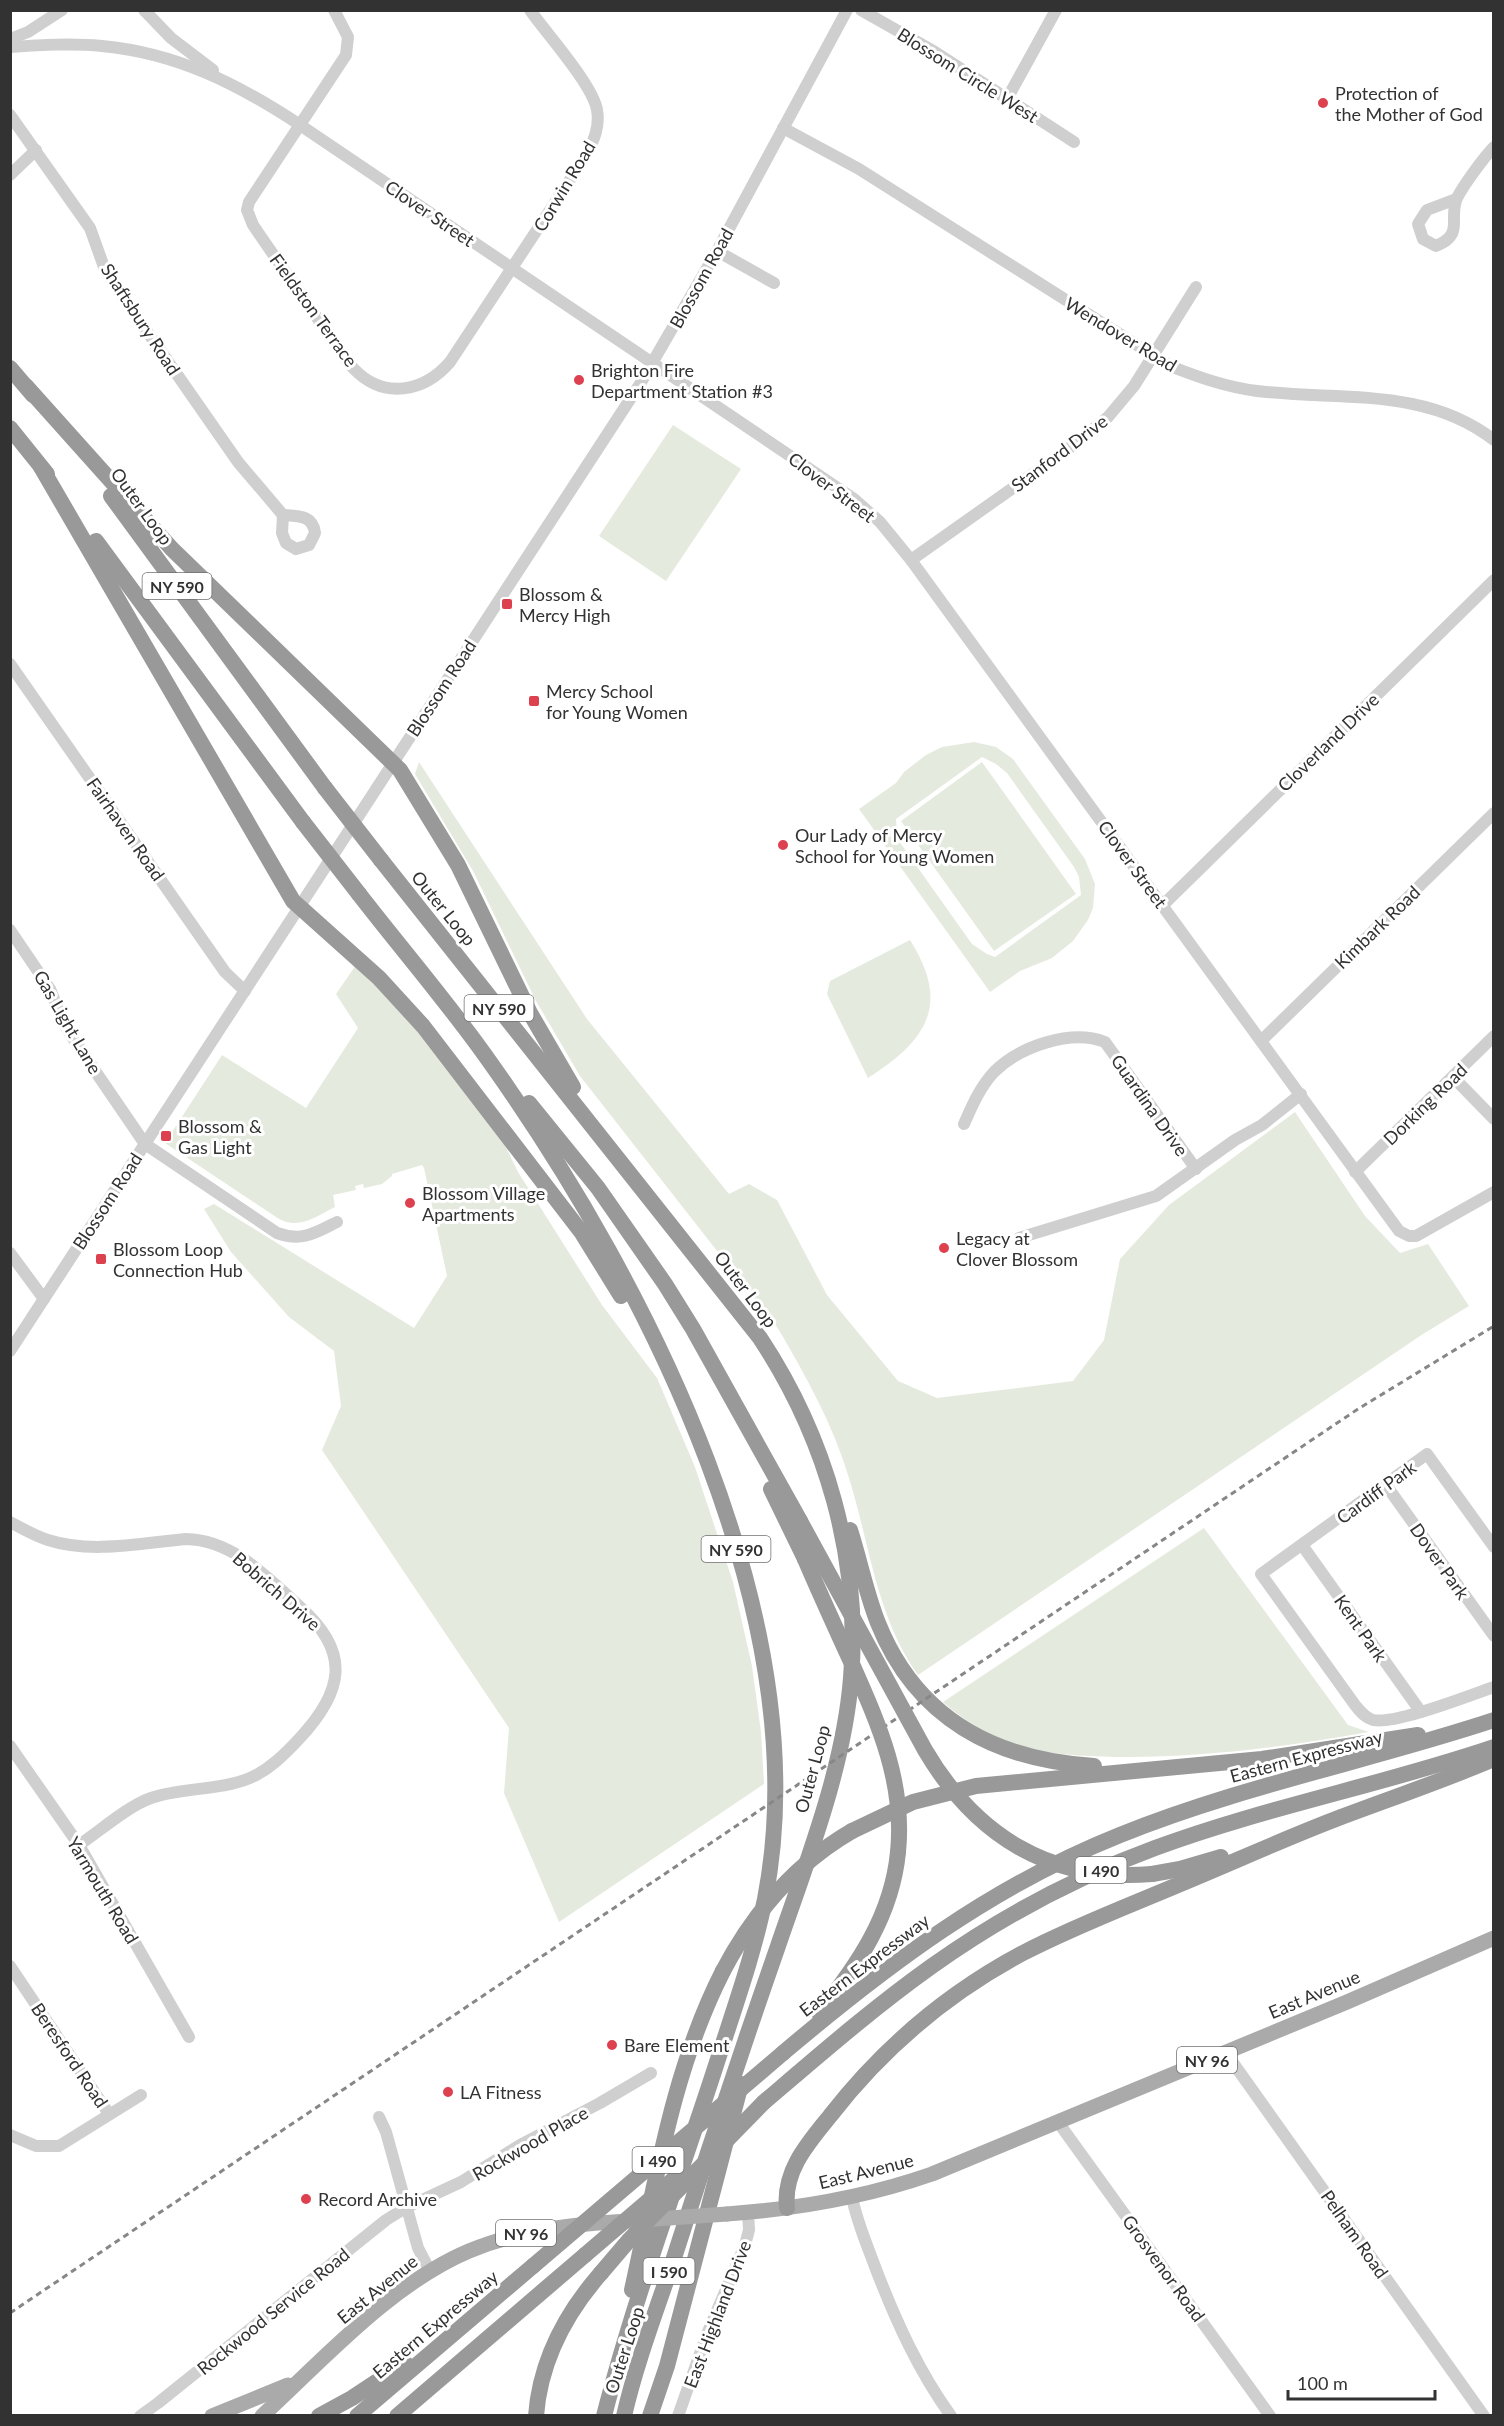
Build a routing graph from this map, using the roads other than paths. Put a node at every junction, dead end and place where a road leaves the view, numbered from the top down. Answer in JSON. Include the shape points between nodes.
{"nodes":[{"id":1,"x":62,"y":10,"type":"edge"},
{"id":2,"x":144,"y":10,"type":"edge"},
{"id":3,"x":334,"y":10,"type":"edge"},
{"id":4,"x":530,"y":10,"type":"edge"},
{"id":5,"x":847,"y":10,"type":"edge"},
{"id":6,"x":861,"y":10,"type":"edge"},
{"id":7,"x":1056,"y":10,"type":"edge"},
{"id":8,"x":10,"y":39,"type":"edge"},
{"id":9,"x":10,"y":47,"type":"edge"},
{"id":10,"x":229,"y":82,"type":"junction"},
{"id":11,"x":1007,"y":99,"type":"junction"},
{"id":12,"x":10,"y":115,"type":"edge"},
{"id":13,"x":300,"y":125,"type":"junction"},
{"id":14,"x":783,"y":128,"type":"junction"},
{"id":15,"x":1074,"y":142,"type":"dead end"},
{"id":16,"x":1494,"y":147,"type":"edge"},
{"id":17,"x":36,"y":150,"type":"junction"},
{"id":18,"x":10,"y":175,"type":"edge"},
{"id":19,"x":1456,"y":199,"type":"dead end"},
{"id":20,"x":717,"y":251,"type":"junction"},
{"id":21,"x":513,"y":269,"type":"junction"},
{"id":22,"x":774,"y":283,"type":"dead end"},
{"id":23,"x":1197,"y":287,"type":"dead end"},
{"id":24,"x":1152,"y":357,"type":"junction"},
{"id":25,"x":653,"y":363,"type":"junction"},
{"id":26,"x":10,"y":368,"type":"edge"},
{"id":27,"x":26,"y":387,"type":"junction"},
{"id":28,"x":10,"y":428,"type":"edge"},
{"id":29,"x":1494,"y":440,"type":"edge"},
{"id":30,"x":41,"y":467,"type":"junction"},
{"id":31,"x":283,"y":515,"type":"dead end"},
{"id":32,"x":911,"y":560,"type":"junction"},
{"id":33,"x":1494,"y":580,"type":"edge"},
{"id":34,"x":10,"y":664,"type":"edge"},
{"id":35,"x":393,"y":762,"type":"junction"},
{"id":36,"x":1494,"y":813,"type":"edge"},
{"id":37,"x":1162,"y":904,"type":"junction"},
{"id":38,"x":299,"y":908,"type":"junction"},
{"id":39,"x":10,"y":930,"type":"edge"},
{"id":40,"x":245,"y":991,"type":"junction"},
{"id":41,"x":450,"y":1007,"type":"junction"},
{"id":42,"x":1494,"y":1036,"type":"edge"},
{"id":43,"x":1261,"y":1041,"type":"junction"},
{"id":44,"x":1453,"y":1077,"type":"junction"},
{"id":45,"x":1301,"y":1094,"type":"junction"},
{"id":46,"x":1494,"y":1119,"type":"edge"},
{"id":47,"x":964,"y":1124,"type":"dead end"},
{"id":48,"x":145,"y":1144,"type":"junction"},
{"id":49,"x":617,"y":1156,"type":"junction"},
{"id":50,"x":1196,"y":1169,"type":"junction"},
{"id":51,"x":1355,"y":1172,"type":"junction"},
{"id":52,"x":1494,"y":1192,"type":"edge"},
{"id":53,"x":337,"y":1222,"type":"dead end"},
{"id":54,"x":1019,"y":1238,"type":"dead end"},
{"id":55,"x":10,"y":1253,"type":"edge"},
{"id":56,"x":44,"y":1299,"type":"junction"},
{"id":57,"x":10,"y":1351,"type":"edge"},
{"id":58,"x":716,"y":1371,"type":"junction"},
{"id":59,"x":693,"y":1426,"type":"junction"},
{"id":60,"x":812,"y":1432,"type":"junction"},
{"id":61,"x":1386,"y":1485,"type":"junction"},
{"id":62,"x":10,"y":1522,"type":"edge"},
{"id":63,"x":1302,"y":1545,"type":"junction"},
{"id":64,"x":1494,"y":1547,"type":"edge"},
{"id":65,"x":1494,"y":1636,"type":"edge"},
{"id":66,"x":1494,"y":1687,"type":"edge"},
{"id":67,"x":1421,"y":1712,"type":"junction"},
{"id":68,"x":1494,"y":1718,"type":"edge"},
{"id":69,"x":10,"y":1746,"type":"edge"},
{"id":70,"x":1494,"y":1747,"type":"edge"},
{"id":71,"x":1494,"y":1759,"type":"edge"},
{"id":72,"x":1161,"y":1768,"type":"junction"},
{"id":73,"x":1335,"y":1820,"type":"junction"},
{"id":74,"x":79,"y":1845,"type":"junction"},
{"id":75,"x":787,"y":1918,"type":"junction"},
{"id":76,"x":1494,"y":1938,"type":"edge"},
{"id":77,"x":10,"y":1966,"type":"edge"},
{"id":78,"x":189,"y":2037,"type":"dead end"},
{"id":79,"x":783,"y":2053,"type":"junction"},
{"id":80,"x":1226,"y":2053,"type":"junction"},
{"id":81,"x":651,"y":2073,"type":"dead end"},
{"id":82,"x":141,"y":2095,"type":"dead end"},
{"id":83,"x":763,"y":2103,"type":"junction"},
{"id":84,"x":109,"y":2114,"type":"junction"},
{"id":85,"x":379,"y":2117,"type":"dead end"},
{"id":86,"x":1058,"y":2122,"type":"junction"},
{"id":87,"x":716,"y":2127,"type":"joint"},
{"id":88,"x":10,"y":2135,"type":"edge"},
{"id":89,"x":689,"y":2150,"type":"joint"},
{"id":90,"x":852,"y":2197,"type":"junction"},
{"id":91,"x":407,"y":2207,"type":"junction"},
{"id":92,"x":787,"y":2208,"type":"junction"},
{"id":93,"x":748,"y":2212,"type":"junction"},
{"id":94,"x":430,"y":2271,"type":"junction"},
{"id":95,"x":480,"y":2311,"type":"junction"},
{"id":96,"x":309,"y":2373,"type":"junction"},
{"id":97,"x":609,"y":2397,"type":"junction"},
{"id":98,"x":140,"y":2415,"type":"edge"},
{"id":99,"x":212,"y":2415,"type":"edge"},
{"id":100,"x":262,"y":2415,"type":"edge"},
{"id":101,"x":319,"y":2415,"type":"edge"},
{"id":102,"x":357,"y":2415,"type":"edge"},
{"id":103,"x":397,"y":2415,"type":"edge"},
{"id":104,"x":536,"y":2415,"type":"edge"},
{"id":105,"x":604,"y":2415,"type":"edge"},
{"id":106,"x":624,"y":2415,"type":"edge"},
{"id":107,"x":650,"y":2415,"type":"edge"},
{"id":108,"x":678,"y":2415,"type":"edge"},
{"id":109,"x":951,"y":2415,"type":"edge"},
{"id":110,"x":1269,"y":2415,"type":"edge"},
{"id":111,"x":1484,"y":2415,"type":"edge"}],
"edges":[{"from":1,"to":8,"type":"street"},
{"from":2,"to":10,"type":"street","via":[[171,38]]},
{"from":3,"to":13,"type":"street","name":"Fieldston Terrace","via":[[348,37],[346,55]]},
{"from":4,"to":21,"type":"street","name":"Corwin Road","via":[[591,93],[598,119],[587,154]]},
{"from":5,"to":14,"type":"street","name":"Blossom Road"},
{"from":6,"to":11,"type":"street","name":"Blossom Circle West"},
{"from":7,"to":11,"type":"street"},
{"from":9,"to":10,"type":"street","name":"Clover Street","via":[[100,45],[132,50],[175,60]]},
{"from":10,"to":13,"type":"street","name":"Clover Street"},
{"from":11,"to":15,"type":"street","name":"Blossom Circle West"},
{"from":12,"to":17,"type":"street","name":"Shaftsbury Road"},
{"from":13,"to":21,"type":"street","name":"Clover Street"},
{"from":13,"to":21,"type":"street","name":"Fieldston Terrace","via":[[249,202],[248,216],[350,364],[363,377],[391,389],[409,389],[428,382],[450,362]]},
{"from":14,"to":20,"type":"street","name":"Blossom Road"},
{"from":14,"to":24,"type":"street","name":"Wendover Road","via":[[859,169]]},
{"from":16,"to":19,"type":"street"},
{"from":17,"to":18,"type":"street"},
{"from":17,"to":31,"type":"street","name":"Shaftsbury Road","via":[[90,228],[114,284],[238,462]]},
{"from":20,"to":22,"type":"street"},
{"from":20,"to":25,"type":"street","name":"Blossom Road"},
{"from":21,"to":25,"type":"street","name":"Clover Street"},
{"from":23,"to":24,"type":"street","name":"Stanford Drive"},
{"from":24,"to":29,"type":"street","name":"Wendover Road","via":[[1232,387],[1422,405],[1461,419]]},
{"from":24,"to":32,"type":"street","name":"Stanford Drive","via":[[1124,399],[1094,429]]},
{"from":25,"to":32,"type":"street","name":"Clover Street","via":[[854,499]]},
{"from":25,"to":35,"type":"street","name":"Blossom Road"},
{"from":26,"to":27,"type":"highway","name":"Outer Loop","number":"NY 590"},
{"from":27,"to":35,"type":"highway","via":[[157,534]]},
{"from":27,"to":49,"type":"highway","name":"Outer Loop","number":"NY 590","bridge":true,"via":[[325,788]]},
{"from":28,"to":30,"type":"highway","number":"NY 590"},
{"from":30,"to":38,"type":"highway"},
{"from":30,"to":41,"type":"highway","name":"Outer Loop","number":"NY 590","bridge":true,"via":[[303,822]]},
{"from":32,"to":37,"type":"street","name":"Clover Street"},
{"from":33,"to":37,"type":"street","name":"Cloverland Drive"},
{"from":34,"to":40,"type":"street","name":"Fairhaven Road","via":[[225,972]]},
{"from":35,"to":38,"type":"street","name":"Blossom Road"},
{"from":35,"to":49,"type":"highway","via":[[458,865],[546,1042]]},
{"from":36,"to":43,"type":"street","name":"Kimbark Road"},
{"from":37,"to":43,"type":"street","name":"Clover Street"},
{"from":38,"to":40,"type":"street","name":"Blossom Road"},
{"from":38,"to":59,"type":"highway","via":[[402,1000],[562,1207],[613,1281]]},
{"from":39,"to":48,"type":"street","name":"Gas Light Lane","via":[[50,989],[76,1043]]},
{"from":40,"to":48,"type":"street","name":"Blossom Road"},
{"from":41,"to":58,"type":"highway","via":[[611,1205],[671,1293]]},
{"from":41,"to":59,"type":"highway","name":"Outer Loop","number":"NY 590","via":[[503,1080],[594,1223],[641,1310]]},
{"from":42,"to":44,"type":"street","name":"Dorking Road"},
{"from":43,"to":45,"type":"street","name":"Clover Street"},
{"from":44,"to":46,"type":"street"},
{"from":44,"to":51,"type":"street","name":"Dorking Road"},
{"from":45,"to":50,"type":"street"},
{"from":45,"to":51,"type":"street","name":"Clover Street"},
{"from":47,"to":50,"type":"street","name":"Guardina Drive","via":[[977,1095],[995,1071],[1028,1049],[1063,1038],[1091,1037],[1105,1042]]},
{"from":48,"to":53,"type":"street","via":[[277,1233],[290,1238],[304,1237]]},
{"from":48,"to":56,"type":"street","name":"Blossom Road"},
{"from":49,"to":60,"type":"highway","name":"Outer Loop","number":"NY 590","via":[[750,1324],[784,1376]]},
{"from":50,"to":54,"type":"street","via":[[1156,1196]]},
{"from":51,"to":52,"type":"street","name":"Clover Street","via":[[1393,1224],[1409,1236],[1423,1233]]},
{"from":55,"to":56,"type":"street"},
{"from":56,"to":57,"type":"street","name":"Blossom Road"},
{"from":58,"to":73,"type":"highway","bridge":true,"via":[[925,1750],[967,1808],[1003,1838],[1050,1862],[1095,1873],[1152,1874],[1196,1865]]},
{"from":58,"to":79,"type":"highway","bridge":true,"via":[[867,1698],[889,1752],[899,1802],[898,1852],[888,1900],[866,1950]]},
{"from":59,"to":89,"type":"highway","name":"Outer Loop","number":"NY 590","via":[[724,1510],[753,1614],[769,1702],[774,1792],[770,1864],[761,1916]]},
{"from":60,"to":72,"type":"highway","via":[[840,1498],[883,1635],[908,1677],[935,1707],[974,1735],[1022,1755],[1087,1766]]},
{"from":60,"to":75,"type":"highway","name":"Outer Loop","number":"NY 590","via":[[845,1553],[852,1668],[835,1765]]},
{"from":61,"to":63,"type":"street","name":"Cardiff Park"},
{"from":61,"to":64,"type":"street","name":"Cardiff Park","via":[[1427,1454]]},
{"from":61,"to":65,"type":"street","name":"Dover Park"},
{"from":62,"to":74,"type":"street","name":"Bobrich Drive","via":[[69,1545],[186,1539],[222,1545],[251,1564],[317,1623],[334,1656],[334,1682],[327,1703],[302,1736],[266,1770],[237,1783],[149,1799]]},
{"from":63,"to":67,"type":"street","name":"Kent Park"},
{"from":63,"to":67,"type":"street","name":"Cardiff Park","via":[[1261,1574],[1361,1713],[1374,1720]]},
{"from":66,"to":67,"type":"street"},
{"from":68,"to":72,"type":"highway","via":[[1336,1749]]},
{"from":68,"to":79,"type":"highway","name":"Eastern Expressway","number":"I 490","via":[[1402,1749],[1205,1804],[1078,1853],[932,1935]]},
{"from":69,"to":74,"type":"street","name":"Yarmouth Road"},
{"from":70,"to":83,"type":"highway","number":"I 490","via":[[1205,1830],[1072,1883],[993,1926],[933,1965]]},
{"from":71,"to":73,"type":"highway"},
{"from":72,"to":97,"type":"highway","bridge":true,"via":[[1005,1782],[958,1790],[896,1809],[852,1831],[816,1856],[775,1894],[723,1971],[696,2033],[671,2111]]},
{"from":73,"to":92,"type":"highway","via":[[1064,1933],[1011,1960],[951,1998],[893,2047],[832,2113],[790,2174]]},
{"from":74,"to":78,"type":"street","name":"Yarmouth Road"},
{"from":75,"to":87,"type":"highway","name":"Outer Loop","number":"NY 590"},
{"from":75,"to":107,"type":"highway","via":[[667,2366]]},
{"from":76,"to":80,"type":"main road","name":"East Avenue","number":"NY 96"},
{"from":77,"to":84,"type":"street","name":"Beresford Road"},
{"from":79,"to":95,"type":"highway","name":"Eastern Expressway","number":"I 490","bridge":true},
{"from":80,"to":86,"type":"main road","name":"East Avenue","number":"NY 96"},
{"from":80,"to":111,"type":"street","name":"Pelham Road"},
{"from":81,"to":91,"type":"street","name":"Rockwood Place","via":[[461,2182]]},
{"from":82,"to":84,"type":"street"},
{"from":83,"to":103,"type":"highway","number":"I 490","bridge":true},
{"from":83,"to":104,"type":"highway","bridge":true,"via":[[630,2239],[571,2312],[544,2373]]},
{"from":84,"to":88,"type":"street","via":[[59,2146],[36,2146]]},
{"from":85,"to":91,"type":"street"},
{"from":86,"to":90,"type":"main road","name":"East Avenue","number":"NY 96","via":[[932,2174]]},
{"from":86,"to":110,"type":"street","name":"Grosvenor Road"},
{"from":87,"to":106,"type":"highway","name":"Outer Loop","number":"I 590"},
{"from":89,"to":97,"type":"highway","name":"Outer Loop","number":"I 590"},
{"from":90,"to":92,"type":"main road","name":"East Avenue","number":"NY 96"},
{"from":90,"to":109,"type":"street","via":[[859,2225],[905,2341]]},
{"from":91,"to":94,"type":"street","via":[[420,2254]]},
{"from":91,"to":98,"type":"street","name":"Rockwood Service Road"},
{"from":92,"to":93,"type":"main road","name":"East Avenue","number":"NY 96"},
{"from":93,"to":94,"type":"main road","name":"East Avenue","number":"NY 96","bridge":true,"via":[[567,2226],[521,2234],[469,2251]]},
{"from":93,"to":108,"type":"street","name":"East Highland Drive","via":[[747,2241]]},
{"from":94,"to":96,"type":"main road","name":"East Avenue","number":"NY 96","via":[[381,2307]]},
{"from":95,"to":101,"type":"highway","via":[[368,2388]]},
{"from":95,"to":102,"type":"highway","name":"Eastern Expressway","number":"I 490"},
{"from":96,"to":99,"type":"main road","via":[[276,2391]]},
{"from":96,"to":100,"type":"main road","name":"East Avenue","number":"NY 96"},
{"from":97,"to":105,"type":"highway","name":"Outer Loop","number":"I 590"}]}
